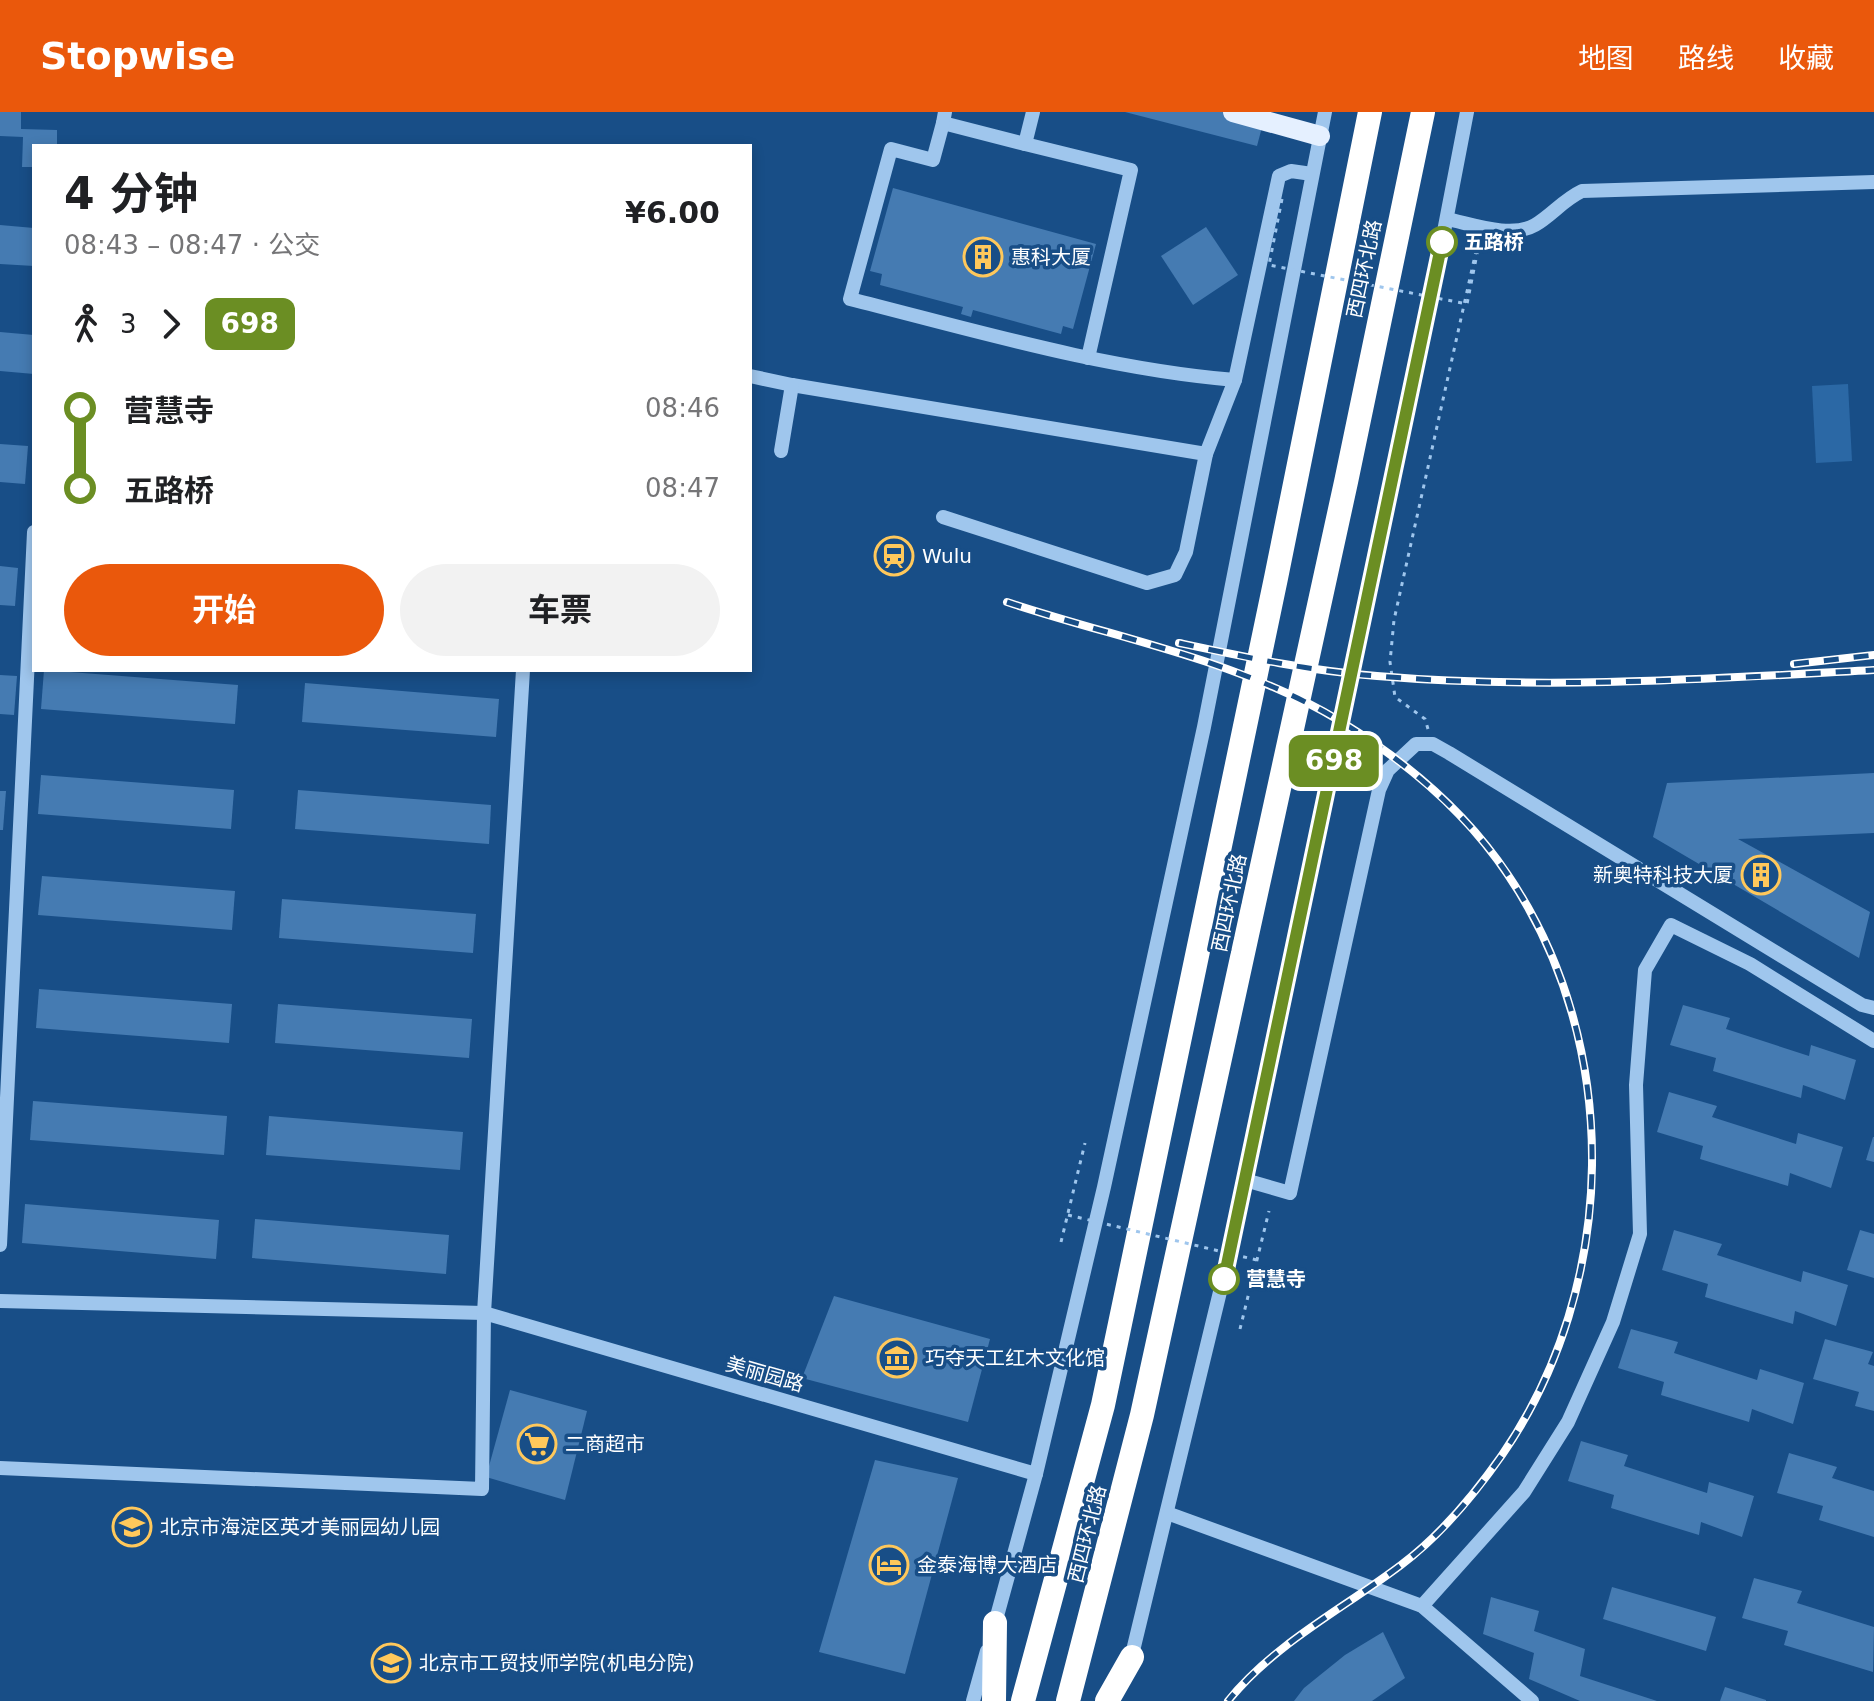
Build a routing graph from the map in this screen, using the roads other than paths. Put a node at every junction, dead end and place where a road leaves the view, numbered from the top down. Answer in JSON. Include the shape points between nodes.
{"nodes":[{"id":1,"x":1033,"y":112,"type":"edge"},
{"id":2,"x":1233,"y":112,"type":"edge"},
{"id":3,"x":1325,"y":112,"type":"edge"},
{"id":4,"x":1370,"y":112,"type":"edge"},
{"id":5,"x":1423,"y":112,"type":"edge"},
{"id":6,"x":1467,"y":112,"type":"edge"},
{"id":7,"x":944,"y":117,"type":"edge"},
{"id":8,"x":1320,"y":136,"type":"junction"},
{"id":9,"x":1025,"y":144,"type":"junction"},
{"id":10,"x":1312,"y":174,"type":"junction"},
{"id":11,"x":1874,"y":182,"type":"edge"},
{"id":12,"x":1447,"y":219,"type":"junction"},
{"id":13,"x":1088,"y":358,"type":"junction"},
{"id":14,"x":752,"y":376,"type":"edge"},
{"id":15,"x":1235,"y":380,"type":"junction"},
{"id":16,"x":792,"y":385,"type":"junction"},
{"id":17,"x":781,"y":451,"type":"dead end"},
{"id":18,"x":1206,"y":454,"type":"junction"},
{"id":19,"x":943,"y":517,"type":"dead end"},
{"id":20,"x":32,"y":574,"type":"edge"},
{"id":21,"x":523,"y":672,"type":"edge"},
{"id":22,"x":1874,"y":1008,"type":"edge"},
{"id":23,"x":1874,"y":1041,"type":"edge"},
{"id":24,"x":1245,"y":1180,"type":"junction"},
{"id":25,"x":0,"y":1245,"type":"edge"},
{"id":26,"x":0,"y":1301,"type":"edge"},
{"id":27,"x":484,"y":1313,"type":"junction"},
{"id":28,"x":0,"y":1468,"type":"edge"},
{"id":29,"x":1036,"y":1474,"type":"junction"},
{"id":30,"x":1167,"y":1513,"type":"junction"},
{"id":31,"x":1422,"y":1606,"type":"junction"},
{"id":32,"x":995,"y":1623,"type":"junction"},
{"id":33,"x":1132,"y":1657,"type":"junction"},
{"id":34,"x":973,"y":1701,"type":"edge"},
{"id":35,"x":994,"y":1701,"type":"edge"},
{"id":36,"x":1023,"y":1701,"type":"edge"},
{"id":37,"x":1068,"y":1701,"type":"edge"},
{"id":38,"x":1107,"y":1701,"type":"edge"},
{"id":39,"x":1119,"y":1701,"type":"edge"},
{"id":40,"x":1532,"y":1701,"type":"edge"}],
"edges":[{"from":1,"to":9,"type":"street"},
{"from":2,"to":8,"type":"main road"},
{"from":3,"to":8,"type":"street"},
{"from":4,"to":36,"type":"highway","name":"西四环北路","via":[[1103,1405]]},
{"from":5,"to":37,"type":"highway","name":"西四环北路","via":[[1142,1415]]},
{"from":6,"to":12,"type":"street"},
{"from":7,"to":9,"type":"street"},
{"from":7,"to":13,"type":"street","via":[[933,160],[891,149],[850,299]]},
{"from":8,"to":10,"type":"street"},
{"from":9,"to":13,"type":"street","via":[[1131,170]]},
{"from":10,"to":15,"type":"street","via":[[1291,171],[1279,176]]},
{"from":10,"to":29,"type":"street","via":[[1204,727]]},
{"from":11,"to":12,"type":"street","via":[[1582,191],[1534,226],[1515,232]]},
{"from":12,"to":24,"type":"street"},
{"from":13,"to":15,"type":"street"},
{"from":14,"to":16,"type":"street"},
{"from":15,"to":18,"type":"street"},
{"from":16,"to":17,"type":"street"},
{"from":16,"to":18,"type":"street"},
{"from":18,"to":19,"type":"street","via":[[1181,563],[1175,575],[1147,583]]},
{"from":20,"to":25,"type":"street"},
{"from":21,"to":27,"type":"street"},
{"from":22,"to":24,"type":"street","via":[[1433,744],[1416,744],[1388,770],[1379,790],[1290,1193]]},
{"from":23,"to":31,"type":"street","via":[[1750,964],[1671,925],[1645,970],[1636,1085],[1640,1234],[1613,1322],[1568,1422],[1524,1492]]},
{"from":24,"to":30,"type":"street"},
{"from":26,"to":27,"type":"street","name":"美丽园路"},
{"from":27,"to":28,"type":"street","via":[[482,1489]]},
{"from":27,"to":29,"type":"street","name":"美丽园路"},
{"from":29,"to":32,"type":"street"},
{"from":30,"to":31,"type":"street"},
{"from":30,"to":33,"type":"street"},
{"from":31,"to":40,"type":"street"},
{"from":32,"to":34,"type":"street"},
{"from":32,"to":35,"type":"highway"},
{"from":33,"to":38,"type":"highway"},
{"from":33,"to":39,"type":"street"}]}
